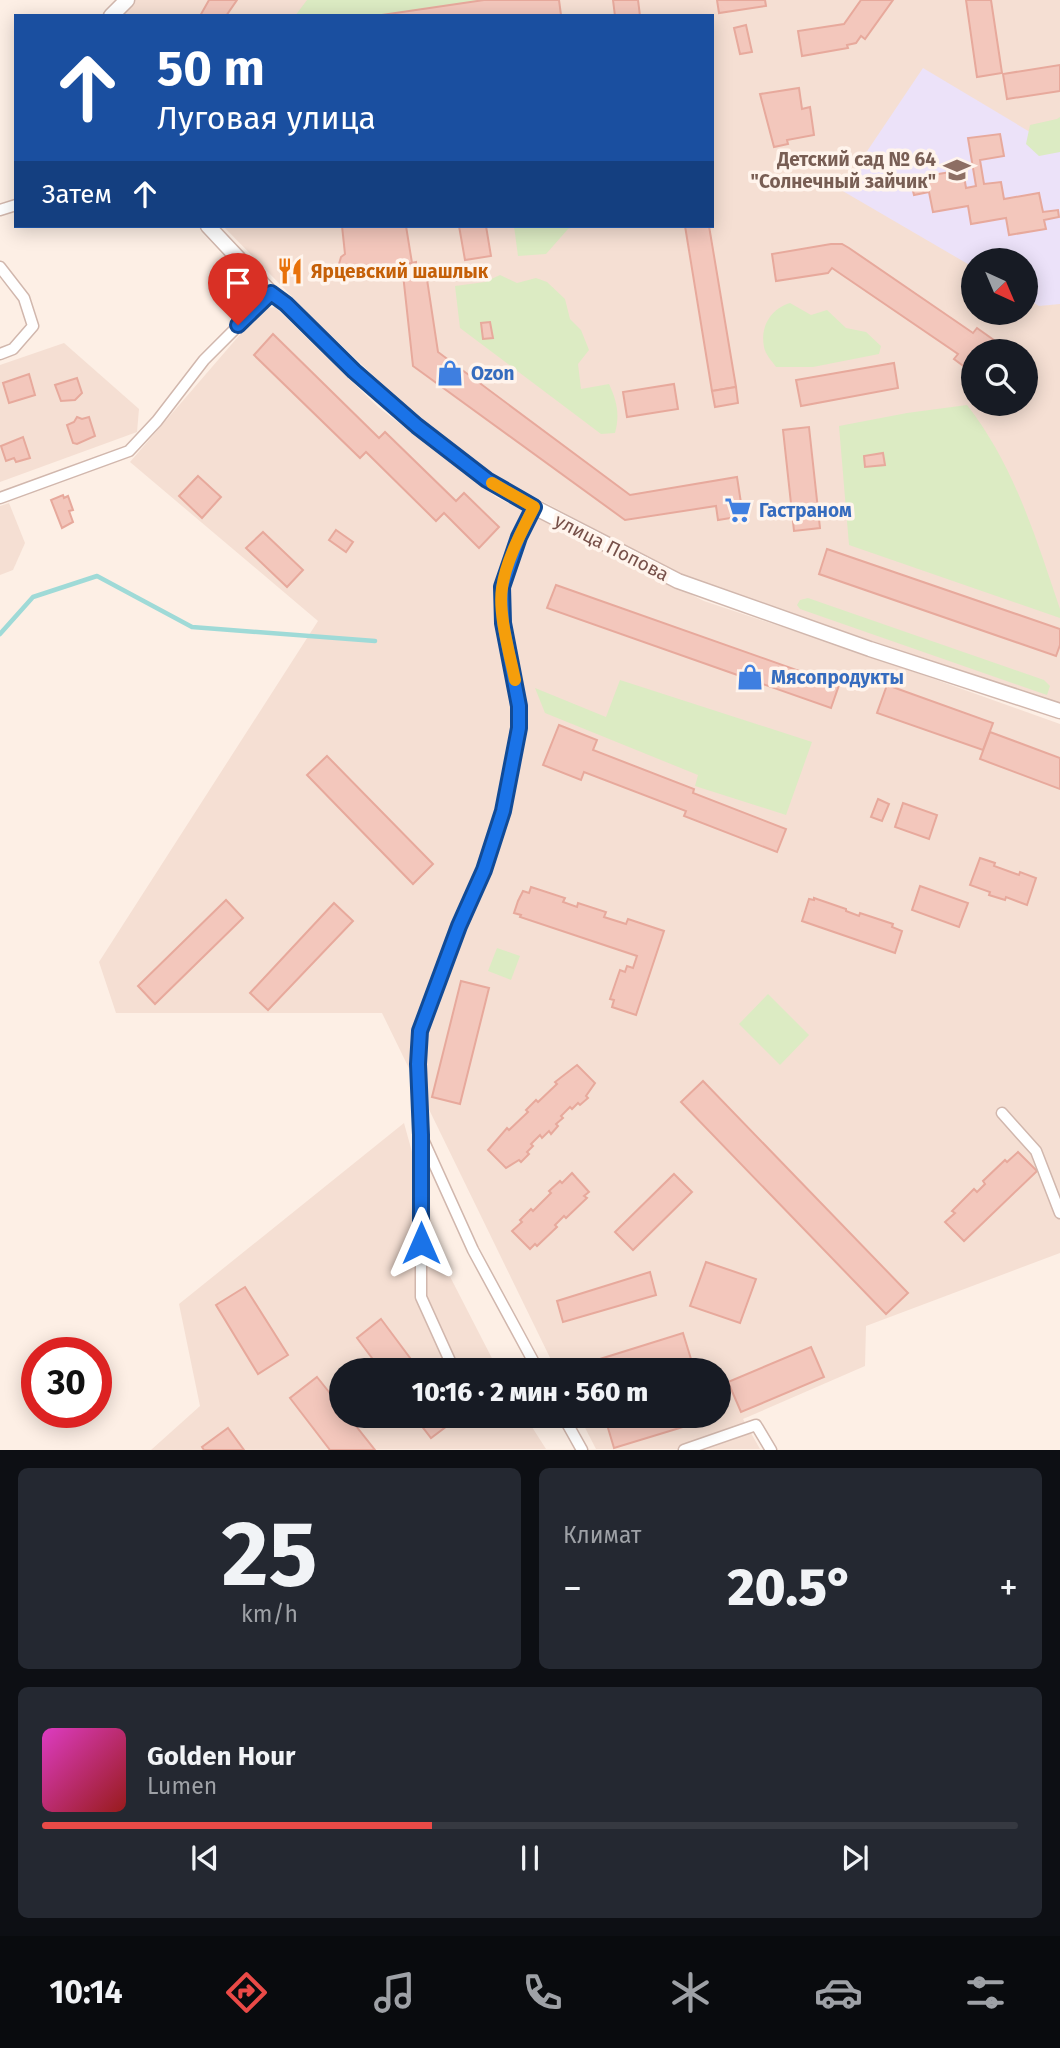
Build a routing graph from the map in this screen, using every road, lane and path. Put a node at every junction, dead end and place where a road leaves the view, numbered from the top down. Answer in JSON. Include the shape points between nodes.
{"nodes":[{"id":1,"x":127,"y":0,"type":"edge"},
{"id":2,"x":113,"y":14,"type":"edge"},
{"id":3,"x":210,"y":228,"type":"edge"},
{"id":4,"x":0,"y":267,"type":"edge"},
{"id":5,"x":271,"y":293,"type":"junction"},
{"id":6,"x":0,"y":354,"type":"edge"},
{"id":7,"x":0,"y":498,"type":"edge"},
{"id":8,"x":534,"y":507,"type":"junction"},
{"id":9,"x":1060,"y":711,"type":"edge"},
{"id":10,"x":1002,"y":1113,"type":"dead end"},
{"id":11,"x":421,"y":1135,"type":"junction"},
{"id":12,"x":1060,"y":1213,"type":"edge"},
{"id":13,"x":449,"y":1358,"type":"edge"},
{"id":14,"x":532,"y":1358,"type":"edge"},
{"id":15,"x":570,"y":1428,"type":"edge"},
{"id":16,"x":582,"y":1450,"type":"edge"},
{"id":17,"x":684,"y":1450,"type":"edge"},
{"id":18,"x":771,"y":1450,"type":"edge"}],
"edges":[{"from":1,"to":2,"type":"street"},
{"from":3,"to":5,"type":"street","name":"улица Попова"},
{"from":4,"to":6,"type":"street","via":[[24,298],[33,326],[13,349]]},
{"from":5,"to":7,"type":"street","via":[[204,360],[129,451]]},
{"from":5,"to":8,"type":"street","name":"улица Попова","via":[[417,426],[487,480]]},
{"from":8,"to":9,"type":"street","name":"улица Попова","via":[[678,581]]},
{"from":8,"to":11,"type":"street","via":[[502,587],[519,728],[503,811],[484,870],[420,1031]]},
{"from":10,"to":12,"type":"street","via":[[1036,1151]]},
{"from":11,"to":13,"type":"street","via":[[421,1297]]},
{"from":11,"to":14,"type":"street","via":[[474,1250]]},
{"from":15,"to":16,"type":"street"},
{"from":17,"to":18,"type":"street","via":[[756,1425]]}]}
